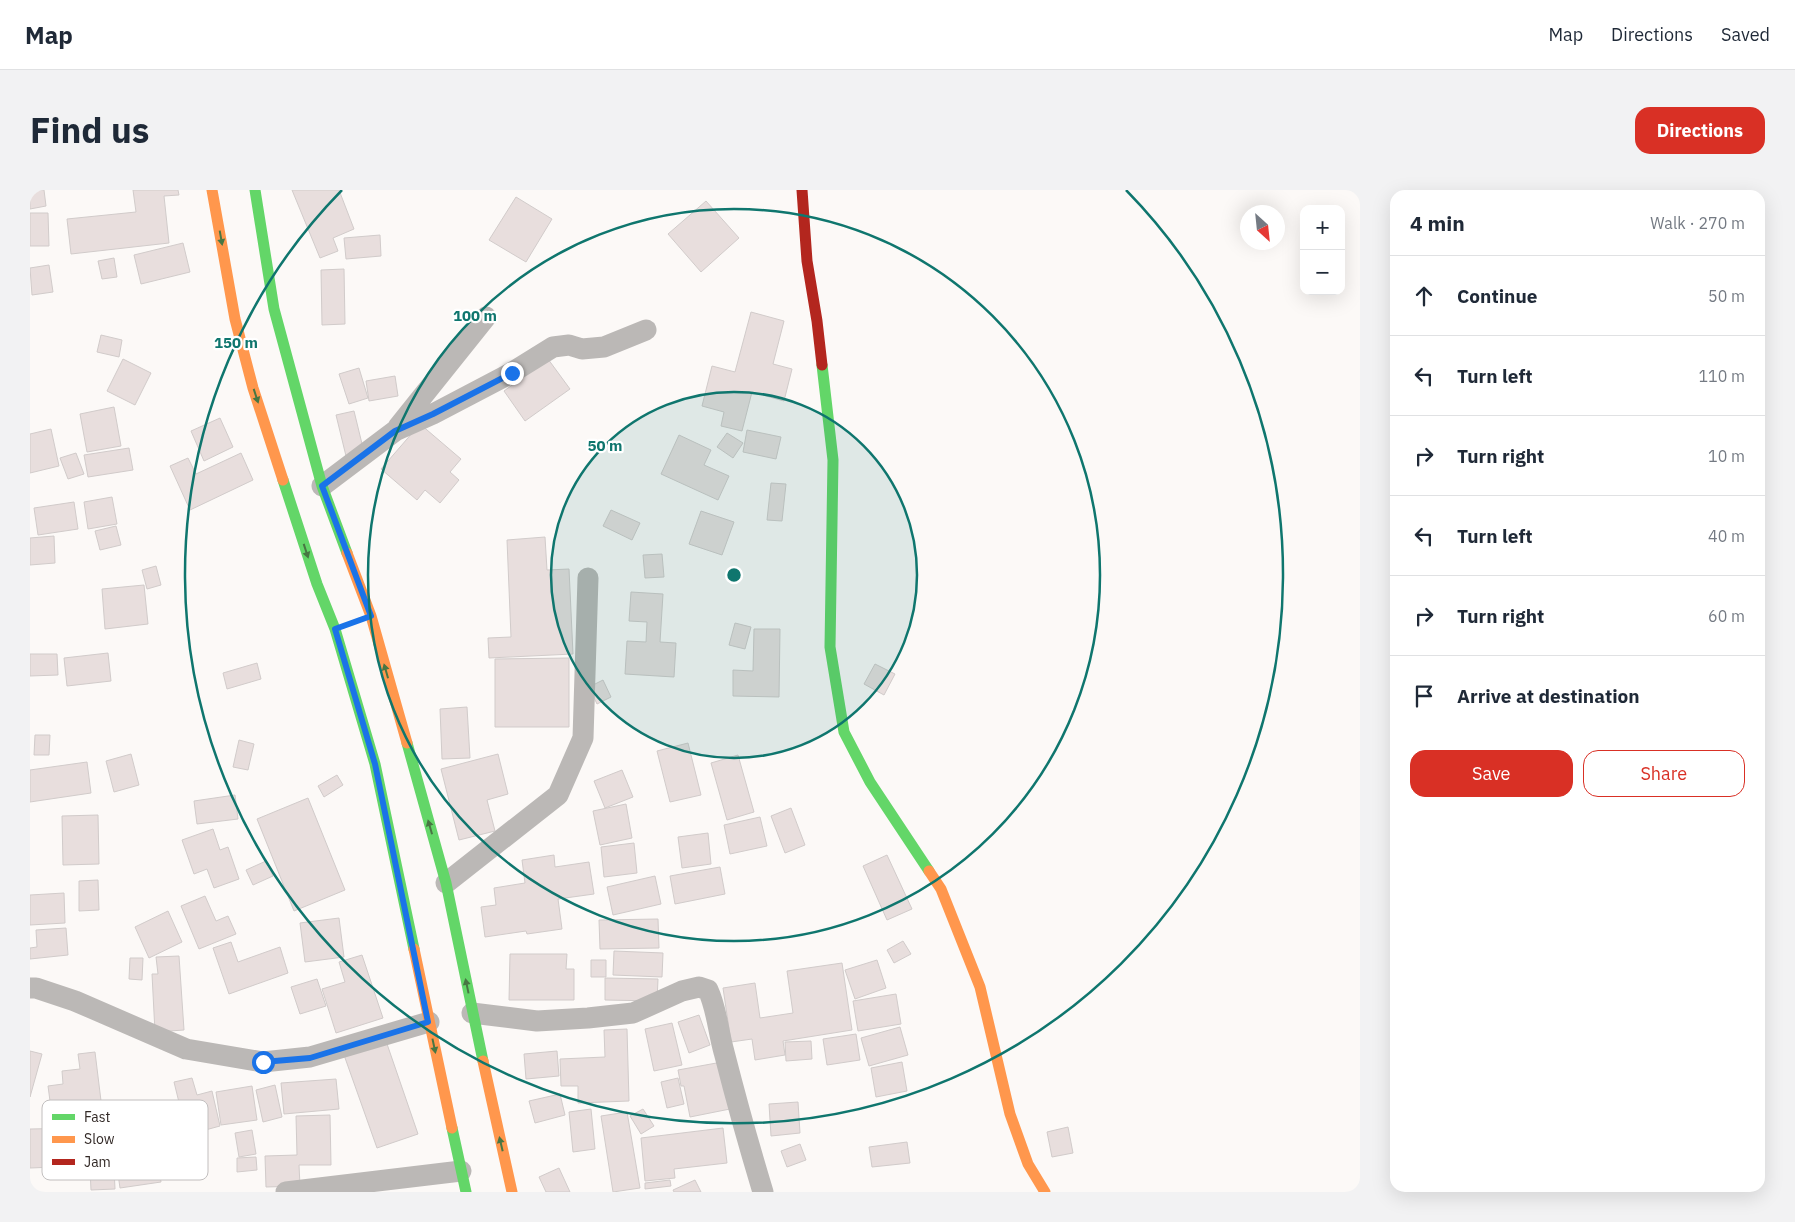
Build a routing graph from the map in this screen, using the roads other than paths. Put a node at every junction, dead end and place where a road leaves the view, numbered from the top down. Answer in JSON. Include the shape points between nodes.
{"nodes":[{"id":1,"x":212,"y":190,"type":"edge"},
{"id":2,"x":255,"y":190,"type":"edge"},
{"id":3,"x":802,"y":190,"type":"edge"},
{"id":4,"x":486,"y":317,"type":"dead end"},
{"id":5,"x":646,"y":330,"type":"dead end"},
{"id":6,"x":395,"y":431,"type":"junction"},
{"id":7,"x":322,"y":486,"type":"junction"},
{"id":8,"x":588,"y":578,"type":"dead end"},
{"id":9,"x":446,"y":883,"type":"junction"},
{"id":10,"x":30,"y":988,"type":"edge"},
{"id":11,"x":472,"y":1013,"type":"junction"},
{"id":12,"x":428,"y":1022,"type":"junction"},
{"id":13,"x":461,"y":1171,"type":"junction"},
{"id":14,"x":286,"y":1192,"type":"edge"},
{"id":15,"x":466,"y":1192,"type":"edge"},
{"id":16,"x":512,"y":1192,"type":"edge"},
{"id":17,"x":763,"y":1192,"type":"edge"},
{"id":18,"x":1045,"y":1192,"type":"edge"}],
"edges":[{"from":1,"to":12,"type":"street","one_way":true,"via":[[235,319],[253,388],[317,584],[340,627],[375,764]]},
{"from":2,"to":7,"type":"street","via":[[274,309]]},
{"from":3,"to":18,"type":"street","via":[[833,460],[830,646],[844,732],[870,782],[941,889],[980,988],[1013,1122],[1028,1164]]},
{"from":4,"to":6,"type":"street"},
{"from":5,"to":6,"type":"street","via":[[604,347],[553,348],[512,373]]},
{"from":6,"to":7,"type":"street"},
{"from":9,"to":7,"type":"street","one_way":true,"via":[[366,618]]},
{"from":8,"to":9,"type":"street","via":[[583,738],[558,795]]},
{"from":11,"to":9,"type":"street","one_way":true},
{"from":10,"to":12,"type":"street","via":[[75,1001],[186,1049],[263,1062],[310,1058]]},
{"from":16,"to":11,"type":"street","one_way":true},
{"from":11,"to":17,"type":"street","via":[[537,1022],[606,1016],[633,1013],[699,987],[708,990]]},
{"from":12,"to":13,"type":"street","one_way":true},
{"from":13,"to":14,"type":"street"},
{"from":13,"to":15,"type":"street"}]}
